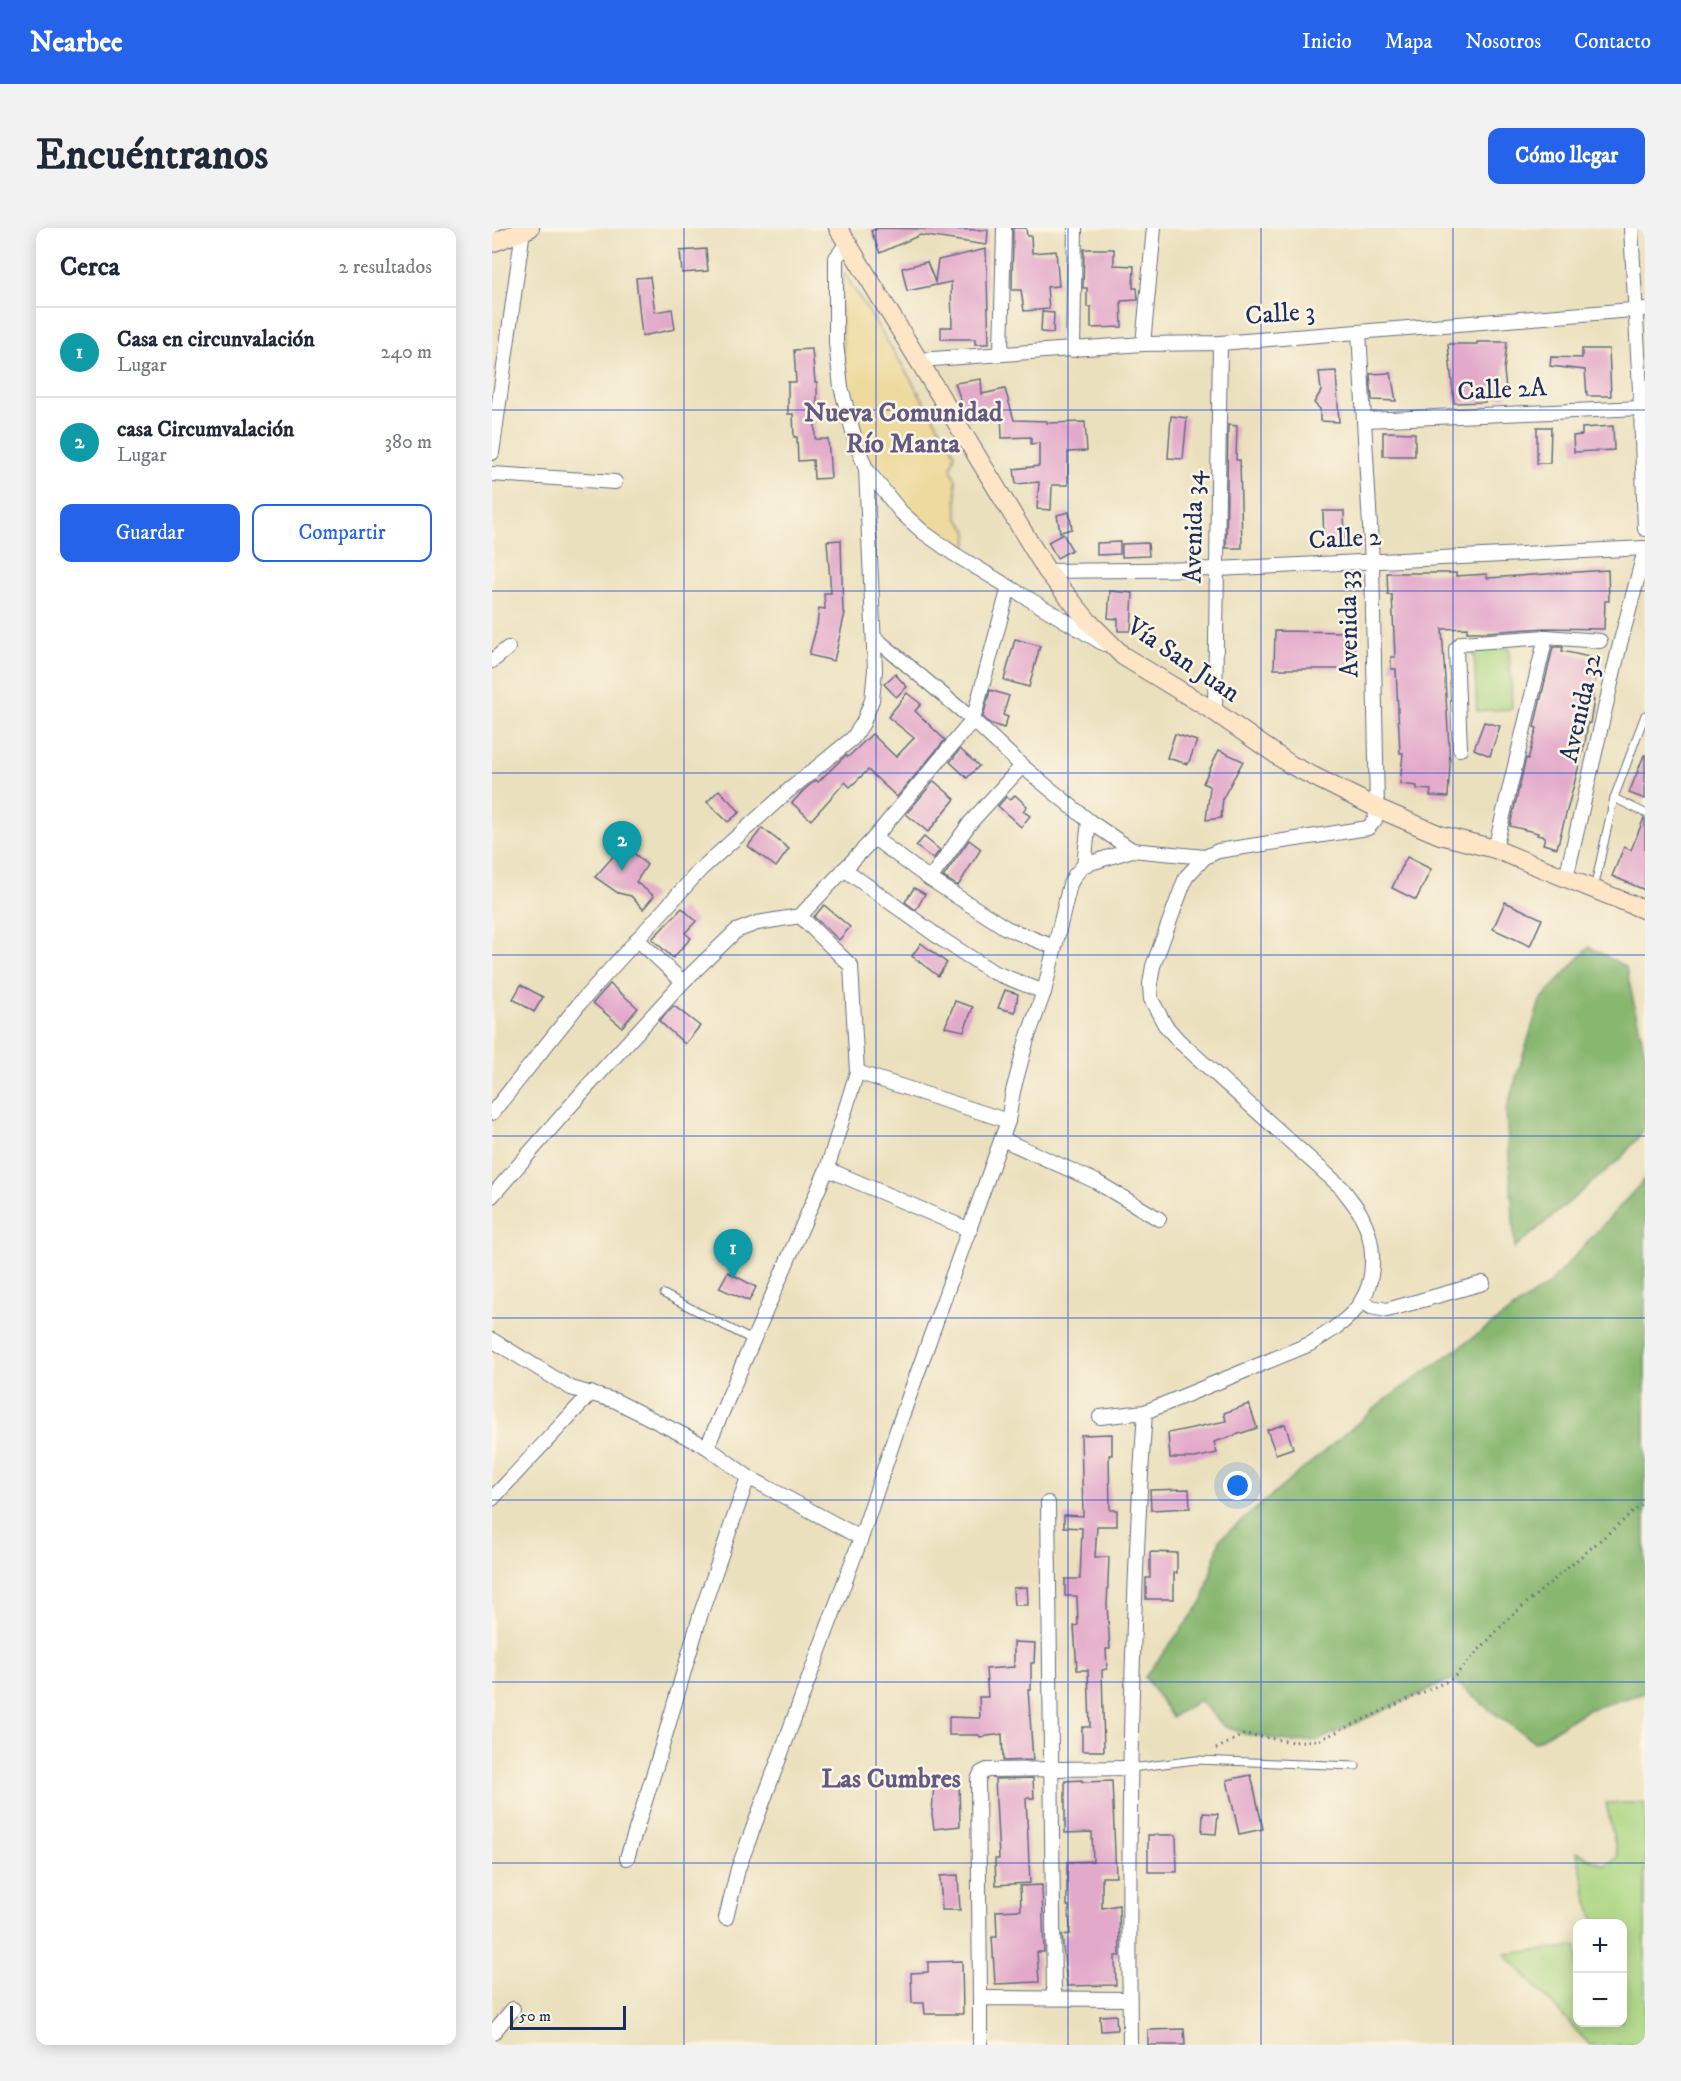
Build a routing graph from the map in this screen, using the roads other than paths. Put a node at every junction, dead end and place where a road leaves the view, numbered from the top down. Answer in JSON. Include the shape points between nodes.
{"nodes":[{"id":1,"x":1004,"y":228,"type":"edge"},
{"id":2,"x":1075,"y":228,"type":"edge"},
{"id":3,"x":1154,"y":228,"type":"edge"},
{"id":4,"x":1631,"y":228,"type":"edge"},
{"id":5,"x":527,"y":229,"type":"edge"},
{"id":6,"x":843,"y":235,"type":"edge"},
{"id":7,"x":492,"y":243,"type":"edge"},
{"id":8,"x":1640,"y":309,"type":"edge"},
{"id":9,"x":1359,"y":332,"type":"junction"},
{"id":10,"x":1220,"y":343,"type":"junction"},
{"id":11,"x":1143,"y":344,"type":"junction"},
{"id":12,"x":1073,"y":350,"type":"junction"},
{"id":13,"x":1001,"y":353,"type":"junction"},
{"id":14,"x":919,"y":360,"type":"junction"},
{"id":15,"x":1641,"y":408,"type":"junction"},
{"id":16,"x":1365,"y":420,"type":"junction"},
{"id":17,"x":492,"y":453,"type":"edge"},
{"id":18,"x":866,"y":469,"type":"junction"},
{"id":19,"x":492,"y":474,"type":"edge"},
{"id":20,"x":615,"y":482,"type":"dead end"},
{"id":21,"x":1645,"y":530,"type":"edge"},
{"id":22,"x":1645,"y":549,"type":"edge"},
{"id":23,"x":1372,"y":562,"type":"junction"},
{"id":24,"x":1217,"y":569,"type":"junction"},
{"id":25,"x":1047,"y":571,"type":"junction"},
{"id":26,"x":1009,"y":587,"type":"junction"},
{"id":27,"x":1546,"y":637,"type":"junction"},
{"id":28,"x":875,"y":638,"type":"junction"},
{"id":29,"x":1600,"y":641,"type":"dead end"},
{"id":30,"x":508,"y":648,"type":"dead end"},
{"id":31,"x":1123,"y":656,"type":"junction"},
{"id":32,"x":492,"y":662,"type":"edge"},
{"id":33,"x":1215,"y":712,"type":"junction"},
{"id":34,"x":1645,"y":715,"type":"edge"},
{"id":35,"x":973,"y":720,"type":"junction"},
{"id":36,"x":1460,"y":748,"type":"dead end"},
{"id":37,"x":1022,"y":766,"type":"junction"},
{"id":38,"x":1614,"y":798,"type":"junction"},
{"id":39,"x":1377,"y":808,"type":"junction"},
{"id":40,"x":1645,"y":813,"type":"edge"},
{"id":41,"x":1089,"y":821,"type":"junction"},
{"id":42,"x":874,"y":838,"type":"junction"},
{"id":43,"x":1495,"y":849,"type":"junction"},
{"id":44,"x":1132,"y":850,"type":"junction"},
{"id":45,"x":1204,"y":857,"type":"junction"},
{"id":46,"x":1084,"y":865,"type":"junction"},
{"id":47,"x":844,"y":869,"type":"junction"},
{"id":48,"x":1566,"y":878,"type":"junction"},
{"id":49,"x":930,"y":879,"type":"junction"},
{"id":50,"x":1594,"y":889,"type":"junction"},
{"id":51,"x":1645,"y":910,"type":"edge"},
{"id":52,"x":800,"y":916,"type":"junction"},
{"id":53,"x":637,"y":939,"type":"junction"},
{"id":54,"x":1054,"y":947,"type":"junction"},
{"id":55,"x":683,"y":982,"type":"junction"},
{"id":56,"x":1044,"y":992,"type":"junction"},
{"id":57,"x":857,"y":1072,"type":"junction"},
{"id":58,"x":492,"y":1113,"type":"edge"},
{"id":59,"x":1008,"y":1121,"type":"junction"},
{"id":60,"x":1002,"y":1139,"type":"junction"},
{"id":61,"x":827,"y":1169,"type":"junction"},
{"id":62,"x":492,"y":1196,"type":"edge"},
{"id":63,"x":1159,"y":1219,"type":"dead end"},
{"id":64,"x":970,"y":1230,"type":"junction"},
{"id":65,"x":1484,"y":1283,"type":"dead end"},
{"id":66,"x":664,"y":1294,"type":"dead end"},
{"id":67,"x":1363,"y":1301,"type":"junction"},
{"id":68,"x":492,"y":1340,"type":"edge"},
{"id":69,"x":754,"y":1341,"type":"junction"},
{"id":70,"x":591,"y":1393,"type":"junction"},
{"id":71,"x":1145,"y":1412,"type":"junction"},
{"id":72,"x":1100,"y":1417,"type":"dead end"},
{"id":73,"x":706,"y":1448,"type":"junction"},
{"id":74,"x":748,"y":1477,"type":"junction"},
{"id":75,"x":492,"y":1499,"type":"edge"},
{"id":76,"x":1048,"y":1503,"type":"dead end"},
{"id":77,"x":861,"y":1538,"type":"junction"},
{"id":78,"x":1356,"y":1766,"type":"dead end"},
{"id":79,"x":1129,"y":1768,"type":"junction"},
{"id":80,"x":1050,"y":1769,"type":"junction"},
{"id":81,"x":627,"y":1858,"type":"dead end"},
{"id":82,"x":726,"y":1918,"type":"dead end"},
{"id":83,"x":1054,"y":1997,"type":"junction"},
{"id":84,"x":980,"y":1998,"type":"junction"},
{"id":85,"x":1130,"y":1999,"type":"junction"},
{"id":86,"x":513,"y":2009,"type":"dead end"},
{"id":87,"x":492,"y":2034,"type":"edge"},
{"id":88,"x":980,"y":2045,"type":"edge"},
{"id":89,"x":1130,"y":2045,"type":"edge"}],
"edges":[{"from":1,"to":13,"type":"street"},
{"from":2,"to":12,"type":"street"},
{"from":3,"to":11,"type":"street"},
{"from":4,"to":8,"type":"street"},
{"from":5,"to":7,"type":"street"},
{"from":5,"to":17,"type":"street"},
{"from":6,"to":14,"type":"street","name":"Vía San Juan"},
{"from":6,"to":18,"type":"street","via":[[836,258],[836,343],[841,387]]},
{"from":8,"to":9,"type":"street","name":"Calle 3"},
{"from":8,"to":15,"type":"street"},
{"from":9,"to":10,"type":"street","name":"Calle 3"},
{"from":9,"to":16,"type":"street","name":"Avenida 33"},
{"from":10,"to":11,"type":"street","name":"Calle 3"},
{"from":10,"to":24,"type":"street","name":"Avenida 34"},
{"from":11,"to":12,"type":"street","name":"Calle 3"},
{"from":12,"to":13,"type":"street","name":"Calle 3"},
{"from":13,"to":14,"type":"street","name":"Calle 3"},
{"from":14,"to":25,"type":"street","name":"Vía San Juan"},
{"from":15,"to":16,"type":"street","name":"Calle 2A"},
{"from":15,"to":21,"type":"street"},
{"from":16,"to":23,"type":"street","name":"Avenida 33"},
{"from":18,"to":26,"type":"street","via":[[923,532]]},
{"from":18,"to":28,"type":"street"},
{"from":19,"to":20,"type":"street"},
{"from":22,"to":23,"type":"street","name":"Calle 2"},
{"from":22,"to":48,"type":"street","name":"Avenida 32"},
{"from":23,"to":24,"type":"street","name":"Calle 2"},
{"from":23,"to":39,"type":"street","name":"Avenida 33"},
{"from":24,"to":25,"type":"street","name":"Calle 2"},
{"from":24,"to":33,"type":"street","name":"Avenida 34"},
{"from":25,"to":31,"type":"street","name":"Vía San Juan"},
{"from":26,"to":31,"type":"street"},
{"from":26,"to":35,"type":"street"},
{"from":27,"to":29,"type":"street"},
{"from":27,"to":36,"type":"street","via":[[1462,643],[1455,649]]},
{"from":27,"to":43,"type":"street"},
{"from":28,"to":35,"type":"street"},
{"from":28,"to":53,"type":"street","via":[[872,700],[853,738],[701,869]]},
{"from":30,"to":32,"type":"street"},
{"from":31,"to":33,"type":"street","name":"Vía San Juan"},
{"from":33,"to":39,"type":"street","name":"Vía San Juan","via":[[1292,765]]},
{"from":34,"to":38,"type":"lane"},
{"from":35,"to":37,"type":"street"},
{"from":35,"to":42,"type":"street"},
{"from":37,"to":41,"type":"street"},
{"from":37,"to":49,"type":"street","via":[[970,823]]},
{"from":38,"to":40,"type":"lane"},
{"from":38,"to":50,"type":"lane"},
{"from":39,"to":43,"type":"street","name":"Vía San Juan","via":[[1440,835]]},
{"from":39,"to":45,"type":"street","via":[[1376,820],[1368,828],[1218,851]]},
{"from":41,"to":44,"type":"street"},
{"from":41,"to":46,"type":"street"},
{"from":42,"to":47,"type":"street"},
{"from":42,"to":49,"type":"street"},
{"from":43,"to":48,"type":"street","name":"Vía San Juan"},
{"from":44,"to":45,"type":"street"},
{"from":44,"to":46,"type":"street"},
{"from":45,"to":67,"type":"street","via":[[1186,877],[1153,966],[1150,999],[1179,1041],[1342,1188],[1361,1215],[1373,1249],[1372,1280]]},
{"from":46,"to":54,"type":"street","via":[[1070,884]]},
{"from":47,"to":52,"type":"street"},
{"from":47,"to":56,"type":"street","via":[[993,972]]},
{"from":48,"to":50,"type":"street","name":"Vía San Juan"},
{"from":49,"to":54,"type":"street","via":[[1006,928]]},
{"from":50,"to":51,"type":"street","name":"Vía San Juan"},
{"from":52,"to":55,"type":"street","via":[[756,923],[736,931]]},
{"from":52,"to":57,"type":"street","via":[[851,966]]},
{"from":53,"to":55,"type":"street"},
{"from":53,"to":58,"type":"street"},
{"from":54,"to":56,"type":"street"},
{"from":55,"to":62,"type":"street"},
{"from":56,"to":59,"type":"street","via":[[1027,1039]]},
{"from":57,"to":59,"type":"street"},
{"from":57,"to":61,"type":"street"},
{"from":59,"to":60,"type":"street"},
{"from":60,"to":63,"type":"street","via":[[1095,1181]]},
{"from":60,"to":64,"type":"street"},
{"from":61,"to":64,"type":"street"},
{"from":61,"to":69,"type":"street"},
{"from":64,"to":77,"type":"street"},
{"from":65,"to":67,"type":"street","via":[[1387,1310]]},
{"from":66,"to":69,"type":"lane"},
{"from":67,"to":71,"type":"street","via":[[1350,1317],[1310,1344]]},
{"from":68,"to":70,"type":"street","via":[[571,1388]]},
{"from":69,"to":73,"type":"street"},
{"from":70,"to":73,"type":"street","via":[[616,1401]]},
{"from":70,"to":75,"type":"street"},
{"from":71,"to":72,"type":"street"},
{"from":71,"to":79,"type":"street"},
{"from":73,"to":74,"type":"street"},
{"from":74,"to":77,"type":"street"},
{"from":74,"to":81,"type":"street","via":[[701,1612]]},
{"from":76,"to":80,"type":"street"},
{"from":77,"to":82,"type":"street","via":[[738,1869]]},
{"from":78,"to":79,"type":"lane","via":[[1196,1760]]},
{"from":79,"to":80,"type":"street"},
{"from":79,"to":85,"type":"street"},
{"from":80,"to":83,"type":"street"},
{"from":80,"to":84,"type":"street","via":[[987,1770],[978,1779]]},
{"from":83,"to":84,"type":"street"},
{"from":83,"to":85,"type":"street"},
{"from":84,"to":88,"type":"street"},
{"from":85,"to":89,"type":"street"},
{"from":86,"to":87,"type":"street"}]}
